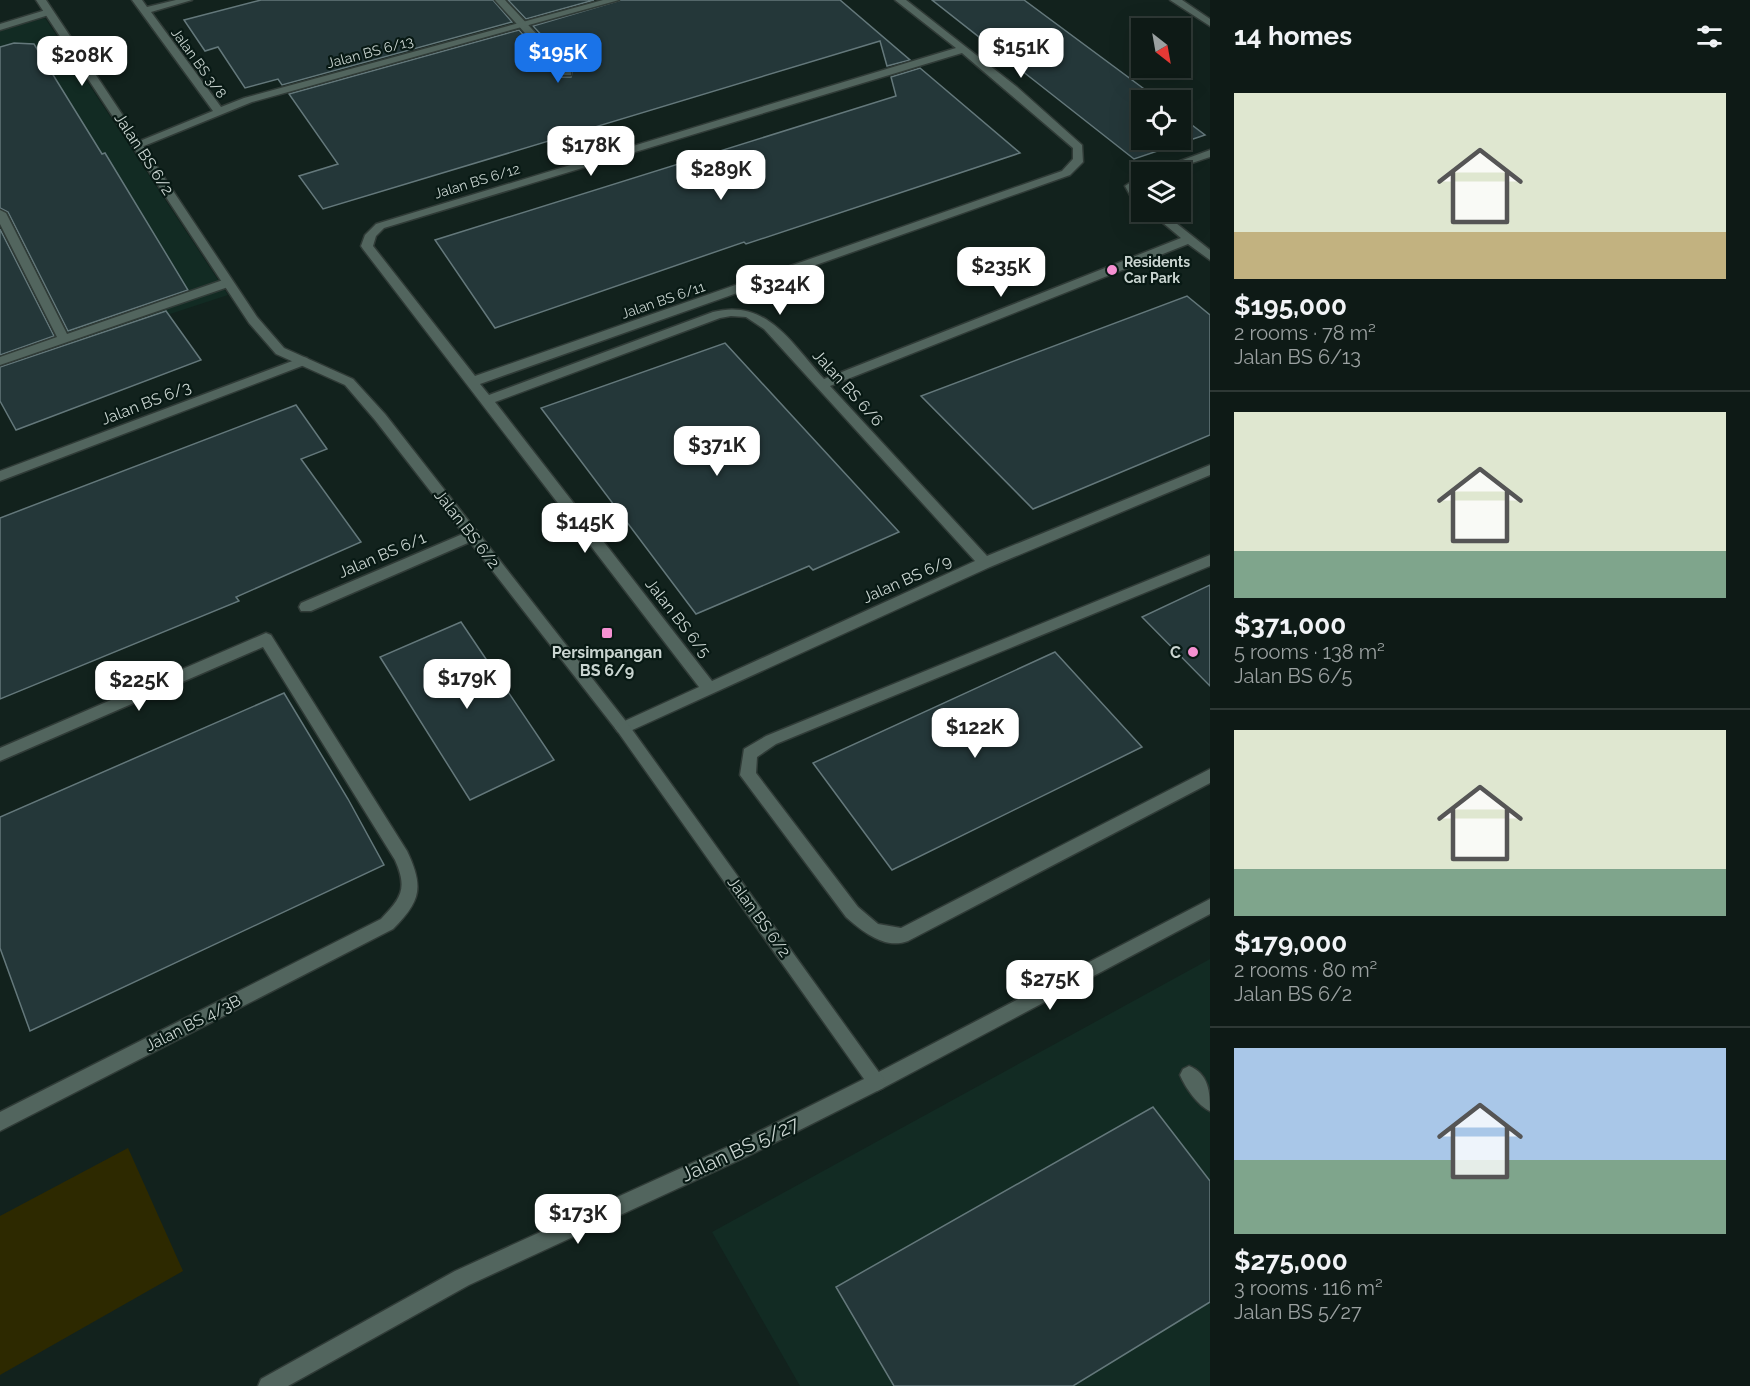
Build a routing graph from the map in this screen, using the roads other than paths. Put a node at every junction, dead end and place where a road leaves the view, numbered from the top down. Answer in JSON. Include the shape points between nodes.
{"nodes":[{"id":1,"x":41,"y":0,"type":"edge"},
{"id":2,"x":137,"y":0,"type":"edge"},
{"id":3,"x":187,"y":0,"type":"edge"},
{"id":4,"x":500,"y":0,"type":"edge"},
{"id":5,"x":614,"y":0,"type":"edge"},
{"id":6,"x":900,"y":0,"type":"edge"},
{"id":7,"x":1175,"y":0,"type":"edge"},
{"id":8,"x":145,"y":11,"type":"junction"},
{"id":9,"x":49,"y":12,"type":"junction"},
{"id":10,"x":1210,"y":23,"type":"edge"},
{"id":11,"x":524,"y":25,"type":"junction"},
{"id":12,"x":0,"y":27,"type":"edge"},
{"id":13,"x":964,"y":49,"type":"junction"},
{"id":14,"x":567,"y":73,"type":"dead end"},
{"id":15,"x":219,"y":112,"type":"junction"},
{"id":16,"x":139,"y":145,"type":"junction"},
{"id":17,"x":1210,"y":153,"type":"edge"},
{"id":18,"x":1184,"y":162,"type":"edge"},
{"id":19,"x":0,"y":213,"type":"edge"},
{"id":20,"x":1168,"y":222,"type":"edge"},
{"id":21,"x":1190,"y":240,"type":"junction"},
{"id":22,"x":1210,"y":256,"type":"edge"},
{"id":23,"x":227,"y":283,"type":"junction"},
{"id":24,"x":64,"y":339,"type":"junction"},
{"id":25,"x":0,"y":361,"type":"edge"},
{"id":26,"x":303,"y":361,"type":"junction"},
{"id":27,"x":472,"y":382,"type":"junction"},
{"id":28,"x":823,"y":384,"type":"junction"},
{"id":29,"x":486,"y":400,"type":"junction"},
{"id":30,"x":1210,"y":470,"type":"edge"},
{"id":31,"x":0,"y":476,"type":"edge"},
{"id":32,"x":472,"y":535,"type":"junction"},
{"id":33,"x":1210,"y":560,"type":"edge"},
{"id":34,"x":985,"y":563,"type":"junction"},
{"id":35,"x":306,"y":607,"type":"dead end"},
{"id":36,"x":709,"y":688,"type":"junction"},
{"id":37,"x":623,"y":728,"type":"junction"},
{"id":38,"x":0,"y":755,"type":"edge"},
{"id":39,"x":1210,"y":776,"type":"edge"},
{"id":40,"x":1209,"y":909,"type":"edge"},
{"id":41,"x":1189,"y":1075,"type":"dead end"},
{"id":42,"x":877,"y":1082,"type":"junction"},
{"id":43,"x":1210,"y":1102,"type":"edge"},
{"id":44,"x":0,"y":1122,"type":"edge"},
{"id":45,"x":268,"y":1386,"type":"edge"}],
"edges":[{"from":1,"to":9,"type":"street","name":"Jalan BS 6/2"},
{"from":2,"to":8,"type":"street","name":"Jalan BS 3/8"},
{"from":3,"to":8,"type":"street"},
{"from":4,"to":11,"type":"street"},
{"from":5,"to":11,"type":"street","name":"Jalan BS 6/13"},
{"from":6,"to":13,"type":"street"},
{"from":7,"to":10,"type":"street"},
{"from":8,"to":15,"type":"street","name":"Jalan BS 3/8"},
{"from":9,"to":12,"type":"street"},
{"from":9,"to":16,"type":"street","name":"Jalan BS 6/2"},
{"from":11,"to":14,"type":"street"},
{"from":11,"to":15,"type":"street","name":"Jalan BS 6/13","via":[[248,100]]},
{"from":13,"to":27,"type":"street","name":"Jalan BS 6/12","via":[[380,226],[371,234],[368,246]]},
{"from":13,"to":27,"type":"street","name":"Jalan BS 6/11","via":[[1078,147],[1079,160],[1066,173]]},
{"from":15,"to":16,"type":"street","name":"Jalan BS 6/13"},
{"from":16,"to":23,"type":"street","name":"Jalan BS 6/2"},
{"from":17,"to":18,"type":"street"},
{"from":19,"to":24,"type":"street"},
{"from":20,"to":21,"type":"street"},
{"from":21,"to":22,"type":"street"},
{"from":21,"to":28,"type":"street"},
{"from":23,"to":24,"type":"street"},
{"from":23,"to":26,"type":"street","name":"Jalan BS 6/2","via":[[280,351]]},
{"from":24,"to":25,"type":"street"},
{"from":26,"to":31,"type":"street","name":"Jalan BS 6/3"},
{"from":26,"to":32,"type":"street","name":"Jalan BS 6/2","via":[[349,382]]},
{"from":27,"to":29,"type":"street","name":"Jalan BS 6/12"},
{"from":28,"to":29,"type":"street","name":"Jalan BS 6/6","via":[[759,318],[733,311]]},
{"from":28,"to":34,"type":"street","name":"Jalan BS 6/6"},
{"from":29,"to":36,"type":"street","name":"Jalan BS 6/5"},
{"from":30,"to":34,"type":"street","name":"Jalan BS 6/9"},
{"from":32,"to":35,"type":"street","name":"Jalan BS 6/1"},
{"from":32,"to":37,"type":"street","name":"Jalan BS 6/2"},
{"from":33,"to":39,"type":"street","via":[[771,740],[749,754],[748,775],[852,912],[874,931],[902,936]]},
{"from":34,"to":36,"type":"street","name":"Jalan BS 6/9"},
{"from":36,"to":37,"type":"street","name":"Jalan BS 6/9"},
{"from":37,"to":42,"type":"street","name":"Jalan BS 6/2"},
{"from":38,"to":44,"type":"street","name":"Jalan BS 4/3B","via":[[266,639],[408,870],[412,887],[405,906],[387,924]]},
{"from":40,"to":42,"type":"street","name":"Jalan BS 5/27"},
{"from":41,"to":43,"type":"street"},
{"from":42,"to":45,"type":"street","name":"Jalan BS 5/27","via":[[741,1150],[462,1278]]}]}
